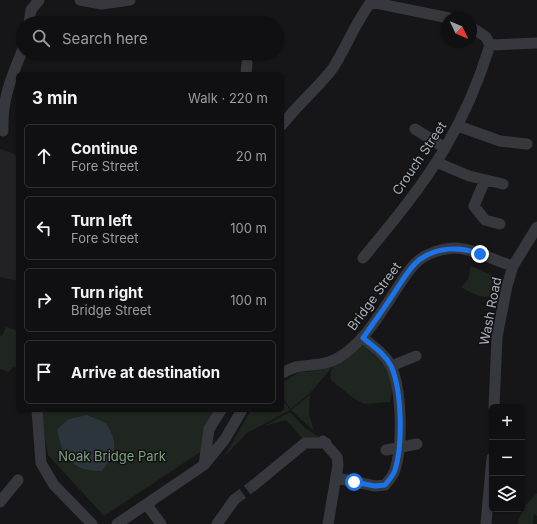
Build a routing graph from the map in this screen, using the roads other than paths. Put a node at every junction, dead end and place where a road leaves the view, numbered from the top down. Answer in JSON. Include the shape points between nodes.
{"nodes":[{"id":1,"x":39,"y":0,"type":"edge"},
{"id":2,"x":80,"y":0,"type":"edge"},
{"id":3,"x":130,"y":0,"type":"edge"},
{"id":4,"x":370,"y":1,"type":"edge"},
{"id":5,"x":30,"y":16,"type":"edge"},
{"id":6,"x":441,"y":16,"type":"edge"},
{"id":7,"x":477,"y":31,"type":"edge"},
{"id":8,"x":537,"y":42,"type":"edge"},
{"id":9,"x":490,"y":45,"type":"junction"},
{"id":10,"x":18,"y":60,"type":"edge"},
{"id":11,"x":284,"y":122,"type":"edge"},
{"id":12,"x":458,"y":126,"type":"junction"},
{"id":13,"x":415,"y":129,"type":"dead end"},
{"id":14,"x":2,"y":131,"type":"dead end"},
{"id":15,"x":527,"y":144,"type":"dead end"},
{"id":16,"x":445,"y":148,"type":"junction"},
{"id":17,"x":436,"y":162,"type":"junction"},
{"id":18,"x":485,"y":180,"type":"junction"},
{"id":19,"x":503,"y":184,"type":"dead end"},
{"id":20,"x":500,"y":224,"type":"dead end"},
{"id":21,"x":537,"y":226,"type":"edge"},
{"id":22,"x":363,"y":258,"type":"dead end"},
{"id":23,"x":513,"y":266,"type":"junction"},
{"id":24,"x":363,"y":338,"type":"junction"},
{"id":25,"x":416,"y":356,"type":"dead end"},
{"id":26,"x":391,"y":366,"type":"junction"},
{"id":27,"x":284,"y":372,"type":"edge"},
{"id":28,"x":494,"y":404,"type":"edge"},
{"id":29,"x":37,"y":412,"type":"edge"},
{"id":30,"x":220,"y":412,"type":"edge"},
{"id":31,"x":241,"y":412,"type":"edge"},
{"id":32,"x":417,"y":444,"type":"dead end"},
{"id":33,"x":399,"y":448,"type":"junction"},
{"id":34,"x":386,"y":450,"type":"dead end"},
{"id":35,"x":204,"y":465,"type":"junction"},
{"id":36,"x":490,"y":476,"type":"edge"},
{"id":37,"x":337,"y":478,"type":"junction"},
{"id":38,"x":18,"y":480,"type":"dead end"},
{"id":39,"x":254,"y":485,"type":"tunnel mouth"},
{"id":40,"x":234,"y":500,"type":"tunnel mouth"},
{"id":41,"x":0,"y":502,"type":"edge"},
{"id":42,"x":147,"y":505,"type":"junction"},
{"id":43,"x":92,"y":524,"type":"edge"},
{"id":44,"x":117,"y":524,"type":"edge"},
{"id":45,"x":161,"y":524,"type":"edge"},
{"id":46,"x":217,"y":524,"type":"edge"},
{"id":47,"x":328,"y":524,"type":"edge"},
{"id":48,"x":486,"y":524,"type":"edge"}],
"edges":[{"from":1,"to":5,"type":"street","via":[[31,10]]},
{"from":2,"to":3,"type":"street","via":[[102,4]]},
{"from":4,"to":6,"type":"street"},
{"from":4,"to":11,"type":"street","via":[[332,69]]},
{"from":7,"to":9,"type":"street","via":[[486,37]]},
{"from":8,"to":9,"type":"street"},
{"from":9,"to":12,"type":"street","name":"Crouch Street"},
{"from":10,"to":14,"type":"street","via":[[7,87]]},
{"from":12,"to":15,"type":"street","via":[[500,141]]},
{"from":12,"to":16,"type":"street","name":"Crouch Street"},
{"from":13,"to":16,"type":"street"},
{"from":16,"to":17,"type":"street","name":"Crouch Street"},
{"from":17,"to":18,"type":"street"},
{"from":17,"to":22,"type":"street","name":"Crouch Street"},
{"from":18,"to":19,"type":"street"},
{"from":18,"to":20,"type":"street","via":[[471,207],[485,220]]},
{"from":21,"to":23,"type":"street","name":"Wash Road"},
{"from":23,"to":24,"type":"street","name":"Bridge Street","via":[[468,249],[454,248],[419,260],[409,270]]},
{"from":23,"to":28,"type":"street","name":"Wash Road","via":[[497,337]]},
{"from":24,"to":26,"type":"street","via":[[385,357]]},
{"from":24,"to":27,"type":"street","name":"Bridge Street","via":[[338,358],[295,367]]},
{"from":25,"to":26,"type":"street"},
{"from":26,"to":33,"type":"street","via":[[397,386],[401,432]]},
{"from":29,"to":43,"type":"street","via":[[41,463],[54,485]]},
{"from":30,"to":35,"type":"street","via":[[209,429]]},
{"from":31,"to":35,"type":"street"},
{"from":32,"to":33,"type":"street"},
{"from":33,"to":34,"type":"street"},
{"from":33,"to":37,"type":"street","via":[[394,472],[385,485],[375,486]]},
{"from":35,"to":42,"type":"street"},
{"from":36,"to":48,"type":"street"},
{"from":37,"to":39,"type":"street","via":[[337,457],[324,442],[305,443]]},
{"from":37,"to":47,"type":"street"},
{"from":38,"to":41,"type":"street"},
{"from":40,"to":46,"type":"street"},
{"from":42,"to":44,"type":"street"},
{"from":42,"to":45,"type":"street"}]}
